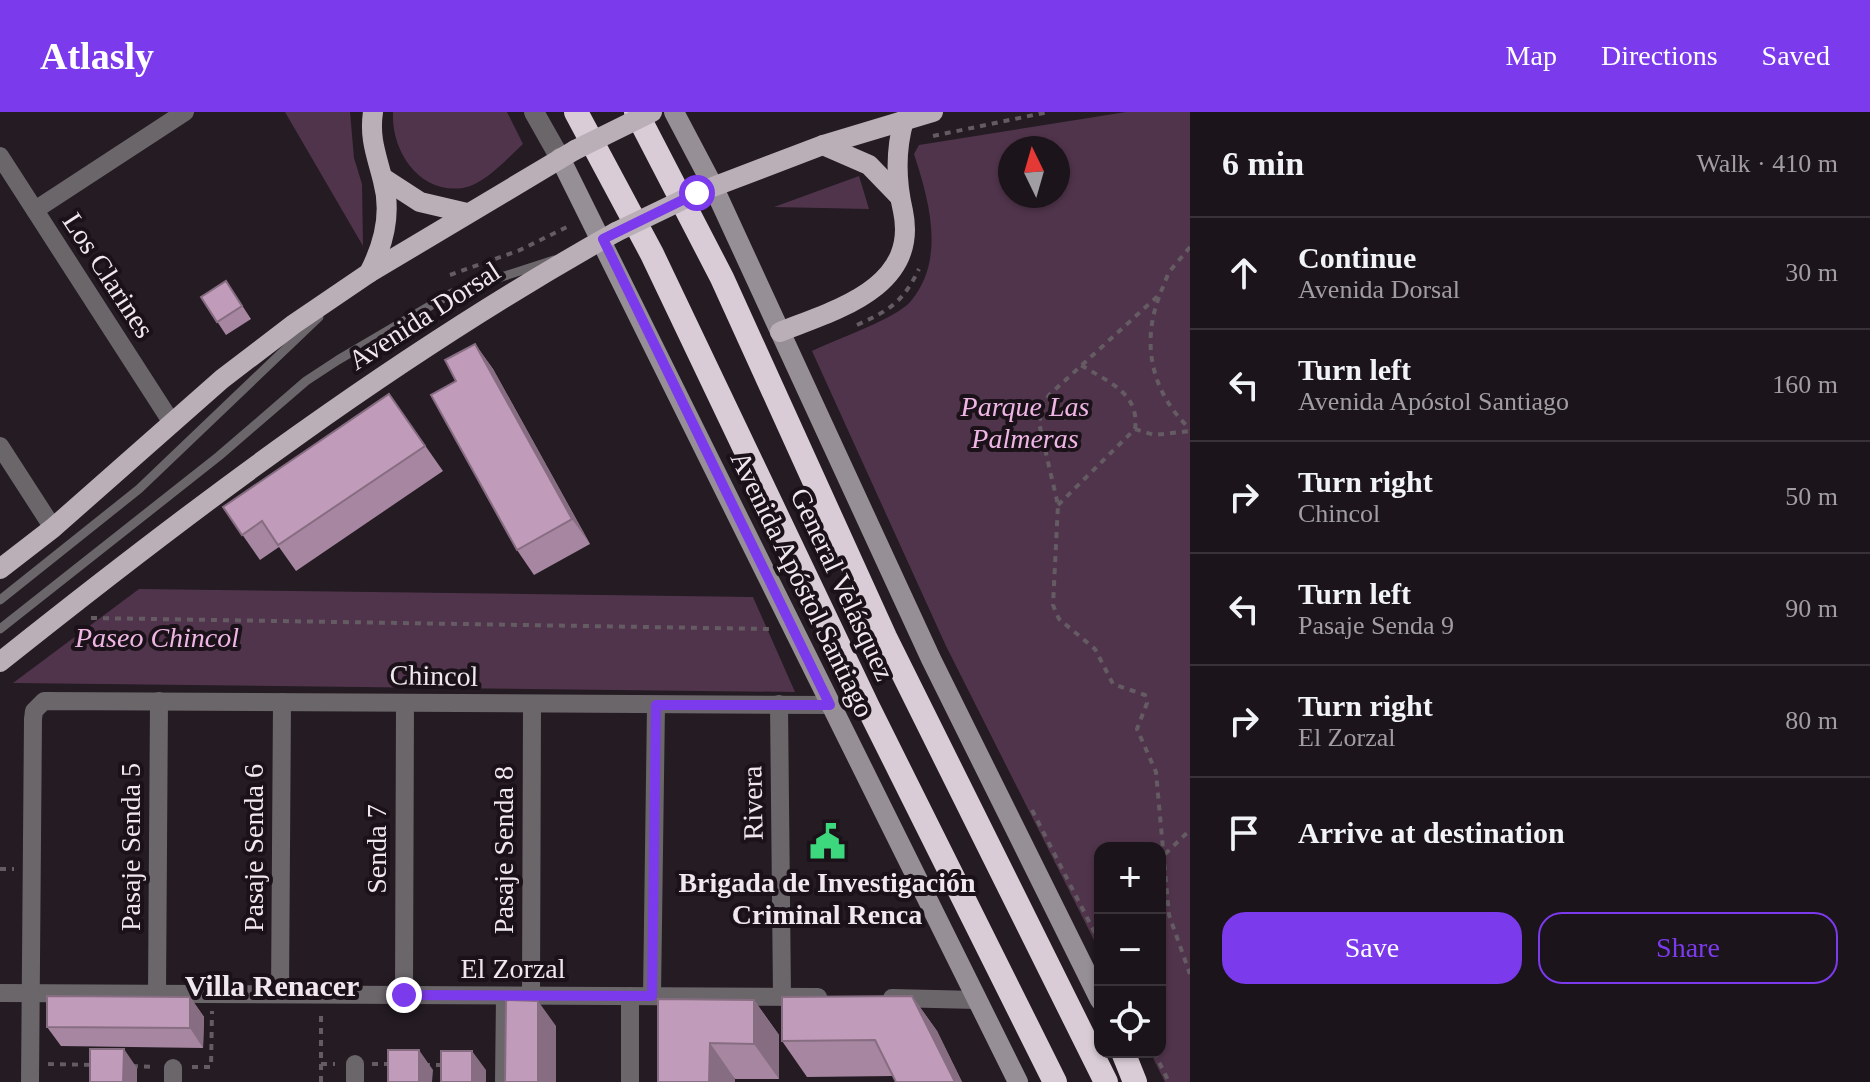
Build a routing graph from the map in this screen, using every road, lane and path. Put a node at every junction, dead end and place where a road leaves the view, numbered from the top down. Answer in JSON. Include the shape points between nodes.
{"nodes":[{"id":1,"x":185,"y":112,"type":"edge"},
{"id":2,"x":373,"y":112,"type":"edge"},
{"id":3,"x":534,"y":112,"type":"edge"},
{"id":4,"x":576,"y":112,"type":"edge"},
{"id":5,"x":636,"y":112,"type":"edge"},
{"id":6,"x":652,"y":112,"type":"edge"},
{"id":7,"x":674,"y":112,"type":"edge"},
{"id":8,"x":933,"y":112,"type":"edge"},
{"id":9,"x":1048,"y":112,"type":"edge"},
{"id":10,"x":910,"y":116,"type":"edge"},
{"id":11,"x":920,"y":138,"type":"dead end"},
{"id":12,"x":823,"y":145,"type":"junction"},
{"id":13,"x":567,"y":154,"type":"junction"},
{"id":14,"x":0,"y":156,"type":"edge"},
{"id":15,"x":383,"y":178,"type":"junction"},
{"id":16,"x":705,"y":190,"type":"junction"},
{"id":17,"x":898,"y":195,"type":"junction"},
{"id":18,"x":35,"y":210,"type":"junction"},
{"id":19,"x":467,"y":213,"type":"junction"},
{"id":20,"x":610,"y":235,"type":"junction"},
{"id":21,"x":1190,"y":247,"type":"edge"},
{"id":22,"x":573,"y":254,"type":"junction"},
{"id":23,"x":922,"y":256,"type":"dead end"},
{"id":24,"x":361,"y":279,"type":"junction"},
{"id":25,"x":1160,"y":294,"type":"junction"},
{"id":26,"x":853,"y":327,"type":"dead end"},
{"id":27,"x":780,"y":332,"type":"junction"},
{"id":28,"x":1081,"y":365,"type":"junction"},
{"id":29,"x":172,"y":423,"type":"junction"},
{"id":30,"x":1135,"y":429,"type":"junction"},
{"id":31,"x":1190,"y":430,"type":"edge"},
{"id":32,"x":0,"y":446,"type":"edge"},
{"id":33,"x":1058,"y":505,"type":"junction"},
{"id":34,"x":53,"y":528,"type":"junction"},
{"id":35,"x":0,"y":569,"type":"edge"},
{"id":36,"x":0,"y":600,"type":"edge"},
{"id":37,"x":57,"y":617,"type":"junction"},
{"id":38,"x":0,"y":629,"type":"edge"},
{"id":39,"x":794,"y":629,"type":"junction"},
{"id":40,"x":0,"y":662,"type":"edge"},
{"id":41,"x":159,"y":701,"type":"junction"},
{"id":42,"x":282,"y":702,"type":"junction"},
{"id":43,"x":405,"y":703,"type":"junction"},
{"id":44,"x":532,"y":704,"type":"junction"},
{"id":45,"x":779,"y":704,"type":"junction"},
{"id":46,"x":656,"y":705,"type":"junction"},
{"id":47,"x":830,"y":705,"type":"junction"},
{"id":48,"x":1027,"y":802,"type":"dead end"},
{"id":49,"x":1190,"y":830,"type":"edge"},
{"id":50,"x":1164,"y":842,"type":"edge"},
{"id":51,"x":1166,"y":853,"type":"edge"},
{"id":52,"x":1166,"y":869,"type":"edge"},
{"id":53,"x":1094,"y":931,"type":"edge"},
{"id":54,"x":1190,"y":974,"type":"edge"},
{"id":55,"x":1094,"y":988,"type":"edge"},
{"id":56,"x":0,"y":993,"type":"edge"},
{"id":57,"x":31,"y":993,"type":"junction"},
{"id":58,"x":157,"y":994,"type":"junction"},
{"id":59,"x":212,"y":994,"type":"junction"},
{"id":60,"x":280,"y":994,"type":"junction"},
{"id":61,"x":321,"y":995,"type":"junction"},
{"id":62,"x":404,"y":995,"type":"junction"},
{"id":63,"x":505,"y":996,"type":"junction"},
{"id":64,"x":531,"y":996,"type":"junction"},
{"id":65,"x":630,"y":996,"type":"junction"},
{"id":66,"x":652,"y":996,"type":"junction"},
{"id":67,"x":782,"y":996,"type":"junction"},
{"id":68,"x":842,"y":998,"type":"edge"},
{"id":69,"x":872,"y":998,"type":"edge"},
{"id":70,"x":977,"y":1000,"type":"junction"},
{"id":71,"x":1127,"y":1058,"type":"edge"},
{"id":72,"x":1129,"y":1058,"type":"edge"},
{"id":73,"x":1157,"y":1058,"type":"edge"},
{"id":74,"x":321,"y":1064,"type":"junction"},
{"id":75,"x":400,"y":1064,"type":"edge"},
{"id":76,"x":415,"y":1065,"type":"edge"},
{"id":77,"x":445,"y":1065,"type":"edge"},
{"id":78,"x":110,"y":1066,"type":"edge"},
{"id":79,"x":125,"y":1066,"type":"edge"},
{"id":80,"x":30,"y":1073,"type":"edge"},
{"id":81,"x":355,"y":1073,"type":"edge"},
{"id":82,"x":173,"y":1075,"type":"edge"},
{"id":83,"x":321,"y":1082,"type":"edge"},
{"id":84,"x":504,"y":1082,"type":"edge"},
{"id":85,"x":630,"y":1082,"type":"edge"},
{"id":86,"x":1018,"y":1082,"type":"edge"},
{"id":87,"x":1055,"y":1082,"type":"edge"},
{"id":88,"x":1106,"y":1082,"type":"edge"},
{"id":89,"x":1135,"y":1082,"type":"edge"},
{"id":90,"x":1143,"y":1082,"type":"edge"},
{"id":91,"x":1169,"y":1082,"type":"edge"}],
"edges":[{"from":1,"to":18,"type":"street"},
{"from":2,"to":15,"type":"main road","via":[[372,145]]},
{"from":3,"to":13,"type":"street","name":"Avenida Apóstol Santiago"},
{"from":4,"to":87,"type":"highway","name":"General Velásquez","via":[[652,254],[867,705]]},
{"from":5,"to":88,"type":"highway","name":"General Velásquez","via":[[722,278],[885,637]]},
{"from":6,"to":13,"type":"main road","bridge":true},
{"from":7,"to":16,"type":"main road"},
{"from":8,"to":10,"type":"main road","name":"Avenida Dorsal"},
{"from":9,"to":11,"type":"path"},
{"from":10,"to":12,"type":"main road","name":"Avenida Dorsal"},
{"from":10,"to":17,"type":"main road","via":[[897,151]]},
{"from":12,"to":16,"type":"main road","name":"Avenida Dorsal"},
{"from":12,"to":17,"type":"main road","via":[[869,165]]},
{"from":13,"to":19,"type":"main road"},
{"from":13,"to":20,"type":"main road","name":"Avenida Apóstol Santiago"},
{"from":14,"to":18,"type":"street","name":"Los Clarines"},
{"from":15,"to":19,"type":"main road","via":[[420,202]]},
{"from":15,"to":24,"type":"main road","via":[[385,229]]},
{"from":16,"to":20,"type":"main road","name":"Avenida Dorsal","bridge":true},
{"from":16,"to":27,"type":"main road"},
{"from":17,"to":27,"type":"main road","via":[[903,242],[883,282],[863,298]]},
{"from":18,"to":29,"type":"street","name":"Los Clarines"},
{"from":19,"to":24,"type":"main road"},
{"from":20,"to":22,"type":"main road","name":"Avenida Dorsal"},
{"from":20,"to":39,"type":"main road","name":"Avenida Apóstol Santiago"},
{"from":21,"to":25,"type":"path","via":[[1169,272]]},
{"from":22,"to":37,"type":"main road","name":"Avenida Dorsal","via":[[328,412]]},
{"from":22,"to":38,"type":"lane","via":[[452,293],[338,360]]},
{"from":23,"to":26,"type":"path","via":[[896,304]]},
{"from":24,"to":29,"type":"main road","via":[[258,351]]},
{"from":24,"to":36,"type":"lane","via":[[139,489]]},
{"from":25,"to":28,"type":"path"},
{"from":25,"to":31,"type":"path","via":[[1148,335],[1151,364],[1164,398]]},
{"from":27,"to":55,"type":"main road","via":[[931,659]]},
{"from":28,"to":30,"type":"path","via":[[1128,395],[1137,412]]},
{"from":28,"to":33,"type":"path","via":[[1049,395],[1039,423]]},
{"from":29,"to":34,"type":"main road"},
{"from":30,"to":31,"type":"path","via":[[1154,435]]},
{"from":30,"to":33,"type":"path"},
{"from":32,"to":34,"type":"street"},
{"from":33,"to":50,"type":"path","via":[[1053,605],[1059,619],[1095,649],[1113,684],[1145,695],[1137,729],[1156,772]]},
{"from":34,"to":35,"type":"main road"},
{"from":37,"to":39,"type":"path"},
{"from":37,"to":40,"type":"main road","name":"Avenida Dorsal"},
{"from":39,"to":47,"type":"main road","name":"Avenida Apóstol Santiago"},
{"from":41,"to":42,"type":"street","name":"Chincol"},
{"from":41,"to":57,"type":"street","name":"Chincol","via":[[51,700],[38,705],[33,719]]},
{"from":41,"to":58,"type":"street","name":"Pasaje Senda 5"},
{"from":42,"to":43,"type":"street","name":"Chincol"},
{"from":42,"to":60,"type":"street","name":"Pasaje Senda 6"},
{"from":43,"to":44,"type":"street","name":"Chincol"},
{"from":43,"to":62,"type":"street","name":"Senda 7"},
{"from":44,"to":46,"type":"street","name":"Chincol"},
{"from":44,"to":64,"type":"street","name":"Pasaje Senda 8"},
{"from":45,"to":46,"type":"street","name":"Chincol"},
{"from":45,"to":47,"type":"street","name":"Chincol"},
{"from":45,"to":67,"type":"street","name":"Rivera"},
{"from":46,"to":66,"type":"street"},
{"from":47,"to":70,"type":"main road","name":"Avenida Apóstol Santiago"},
{"from":48,"to":53,"type":"path"},
{"from":49,"to":51,"type":"path"},
{"from":52,"to":54,"type":"path","via":[[1169,915]]},
{"from":56,"to":57,"type":"street","name":"El Zorzal"},
{"from":57,"to":58,"type":"street","name":"El Zorzal"},
{"from":57,"to":80,"type":"street"},
{"from":58,"to":59,"type":"street","name":"El Zorzal"},
{"from":59,"to":60,"type":"street","name":"El Zorzal"},
{"from":59,"to":82,"type":"path","via":[[211,1067]]},
{"from":60,"to":61,"type":"street","name":"El Zorzal"},
{"from":61,"to":62,"type":"street","name":"El Zorzal"},
{"from":61,"to":74,"type":"path"},
{"from":62,"to":63,"type":"street","name":"El Zorzal"},
{"from":63,"to":64,"type":"street","name":"El Zorzal"},
{"from":63,"to":84,"type":"street"},
{"from":64,"to":65,"type":"street","name":"El Zorzal"},
{"from":65,"to":66,"type":"street","name":"El Zorzal"},
{"from":65,"to":85,"type":"street"},
{"from":66,"to":67,"type":"street","name":"El Zorzal"},
{"from":67,"to":68,"type":"street","name":"El Zorzal"},
{"from":69,"to":70,"type":"street"},
{"from":70,"to":86,"type":"main road","name":"Avenida Apóstol Santiago"},
{"from":71,"to":89,"type":"highway"},
{"from":72,"to":90,"type":"main road"},
{"from":73,"to":91,"type":"path"},
{"from":74,"to":81,"type":"path"},
{"from":74,"to":83,"type":"path"},
{"from":75,"to":81,"type":"path"},
{"from":76,"to":77,"type":"path"},
{"from":78,"to":80,"type":"path"},
{"from":79,"to":82,"type":"path"}]}
